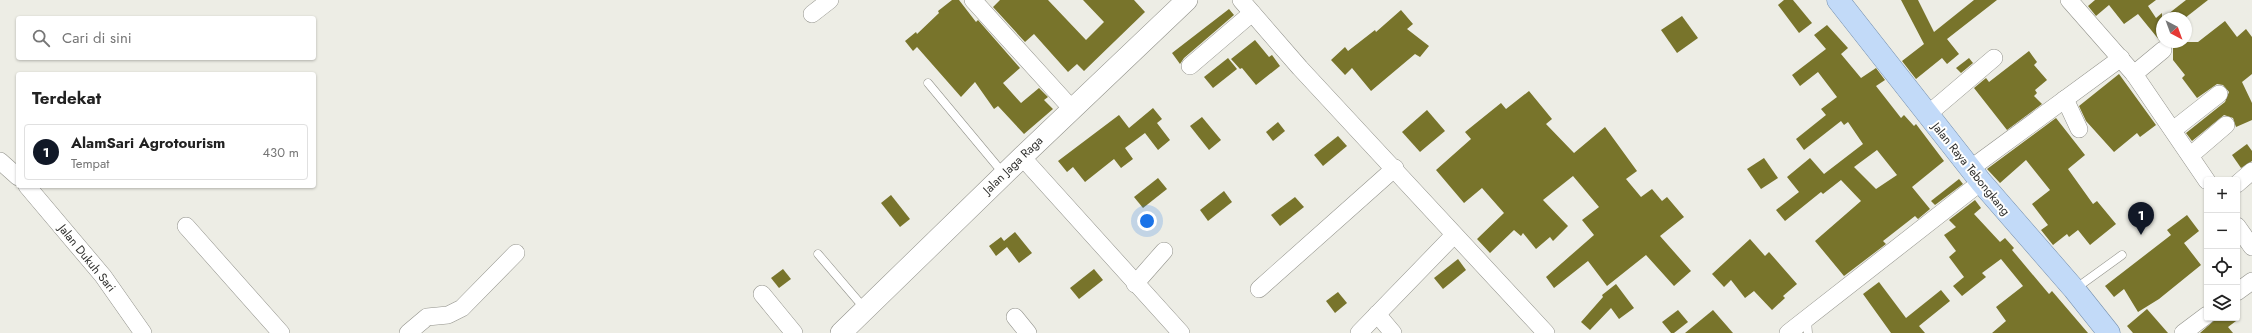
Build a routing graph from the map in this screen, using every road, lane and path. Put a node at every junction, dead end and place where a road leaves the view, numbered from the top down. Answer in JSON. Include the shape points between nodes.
{"nodes":[{"id":1,"x":830,"y":0,"type":"edge"},
{"id":2,"x":973,"y":0,"type":"edge"},
{"id":3,"x":1187,"y":0,"type":"edge"},
{"id":4,"x":1838,"y":0,"type":"edge"},
{"id":5,"x":2069,"y":0,"type":"edge"},
{"id":6,"x":1247,"y":6,"type":"edge"},
{"id":7,"x":812,"y":14,"type":"dead end"},
{"id":8,"x":2163,"y":50,"type":"dead end"},
{"id":9,"x":1994,"y":58,"type":"dead end"},
{"id":10,"x":2121,"y":58,"type":"junction"},
{"id":11,"x":1190,"y":66,"type":"dead end"},
{"id":12,"x":2134,"y":74,"type":"junction"},
{"id":13,"x":928,"y":84,"type":"dead end"},
{"id":14,"x":2219,"y":94,"type":"dead end"},
{"id":15,"x":2065,"y":99,"type":"junction"},
{"id":16,"x":1072,"y":110,"type":"junction"},
{"id":17,"x":1927,"y":115,"type":"junction"},
{"id":18,"x":2226,"y":125,"type":"dead end"},
{"id":19,"x":2079,"y":129,"type":"dead end"},
{"id":20,"x":2173,"y":130,"type":"junction"},
{"id":21,"x":2190,"y":155,"type":"junction"},
{"id":22,"x":1022,"y":157,"type":"junction"},
{"id":23,"x":0,"y":161,"type":"edge"},
{"id":24,"x":1394,"y":168,"type":"junction"},
{"id":25,"x":2252,"y":171,"type":"edge"},
{"id":26,"x":1004,"y":174,"type":"junction"},
{"id":27,"x":16,"y":175,"type":"edge"},
{"id":28,"x":1976,"y":176,"type":"junction"},
{"id":29,"x":2204,"y":177,"type":"edge"},
{"id":30,"x":2240,"y":181,"type":"edge"},
{"id":31,"x":29,"y":188,"type":"edge"},
{"id":32,"x":186,"y":226,"type":"dead end"},
{"id":33,"x":2240,"y":230,"type":"edge"},
{"id":34,"x":1454,"y":234,"type":"junction"},
{"id":35,"x":2252,"y":247,"type":"edge"},
{"id":36,"x":1164,"y":251,"type":"dead end"},
{"id":37,"x":516,"y":253,"type":"dead end"},
{"id":38,"x":818,"y":254,"type":"dead end"},
{"id":39,"x":2122,"y":255,"type":"dead end"},
{"id":40,"x":2252,"y":281,"type":"edge"},
{"id":41,"x":1135,"y":284,"type":"junction"},
{"id":42,"x":1259,"y":289,"type":"dead end"},
{"id":43,"x":2074,"y":289,"type":"junction"},
{"id":44,"x":2240,"y":290,"type":"edge"},
{"id":45,"x":762,"y":294,"type":"dead end"},
{"id":46,"x":866,"y":310,"type":"junction"},
{"id":47,"x":1376,"y":314,"type":"junction"},
{"id":48,"x":1015,"y":317,"type":"dead end"},
{"id":49,"x":2204,"y":317,"type":"edge"},
{"id":50,"x":1808,"y":326,"type":"edge"},
{"id":51,"x":143,"y":333,"type":"edge"},
{"id":52,"x":282,"y":333,"type":"edge"},
{"id":53,"x":408,"y":333,"type":"edge"},
{"id":54,"x":794,"y":333,"type":"edge"},
{"id":55,"x":841,"y":333,"type":"edge"},
{"id":56,"x":1028,"y":333,"type":"edge"},
{"id":57,"x":1181,"y":333,"type":"edge"},
{"id":58,"x":1359,"y":333,"type":"edge"},
{"id":59,"x":1393,"y":333,"type":"edge"},
{"id":60,"x":1546,"y":333,"type":"edge"},
{"id":61,"x":1788,"y":333,"type":"edge"},
{"id":62,"x":2109,"y":333,"type":"edge"},
{"id":63,"x":2183,"y":333,"type":"edge"}],
"edges":[{"from":1,"to":7,"type":"street"},
{"from":2,"to":16,"type":"street"},
{"from":3,"to":16,"type":"street","name":"Jalan Jaga Raga"},
{"from":4,"to":17,"type":"main road","name":"Jalan Raya Tebongkang"},
{"from":5,"to":10,"type":"street"},
{"from":6,"to":11,"type":"street"},
{"from":6,"to":24,"type":"street","via":[[1300,68]]},
{"from":8,"to":12,"type":"street"},
{"from":9,"to":17,"type":"street"},
{"from":10,"to":12,"type":"street"},
{"from":10,"to":15,"type":"street"},
{"from":12,"to":20,"type":"street"},
{"from":13,"to":26,"type":"lane"},
{"from":14,"to":20,"type":"street"},
{"from":15,"to":19,"type":"street"},
{"from":15,"to":28,"type":"street"},
{"from":16,"to":22,"type":"street","name":"Jalan Jaga Raga"},
{"from":17,"to":28,"type":"main road","name":"Jalan Raya Tebongkang"},
{"from":18,"to":21,"type":"street"},
{"from":20,"to":21,"type":"street"},
{"from":21,"to":29,"type":"street"},
{"from":22,"to":26,"type":"street","name":"Jalan Jaga Raga"},
{"from":22,"to":41,"type":"street"},
{"from":23,"to":27,"type":"street"},
{"from":24,"to":34,"type":"street"},
{"from":24,"to":42,"type":"street"},
{"from":25,"to":30,"type":"street"},
{"from":26,"to":46,"type":"street","name":"Jalan Jaga Raga"},
{"from":28,"to":43,"type":"main road","name":"Jalan Raya Tebongkang"},
{"from":28,"to":50,"type":"street"},
{"from":31,"to":51,"type":"street","name":"Jalan Dukuh Sari","via":[[103,276]]},
{"from":32,"to":52,"type":"street"},
{"from":33,"to":35,"type":"street"},
{"from":34,"to":47,"type":"street"},
{"from":34,"to":60,"type":"street"},
{"from":36,"to":41,"type":"street"},
{"from":37,"to":53,"type":"street","via":[[462,308],[448,315],[427,318]]},
{"from":38,"to":46,"type":"lane"},
{"from":39,"to":43,"type":"lane"},
{"from":40,"to":44,"type":"street"},
{"from":41,"to":57,"type":"street"},
{"from":43,"to":62,"type":"main road","name":"Jalan Raya Tebongkang"},
{"from":45,"to":54,"type":"street"},
{"from":46,"to":55,"type":"street","name":"Jalan Jaga Raga"},
{"from":47,"to":58,"type":"street"},
{"from":47,"to":59,"type":"street"},
{"from":48,"to":56,"type":"street"},
{"from":49,"to":63,"type":"street"},
{"from":50,"to":61,"type":"street"}]}
